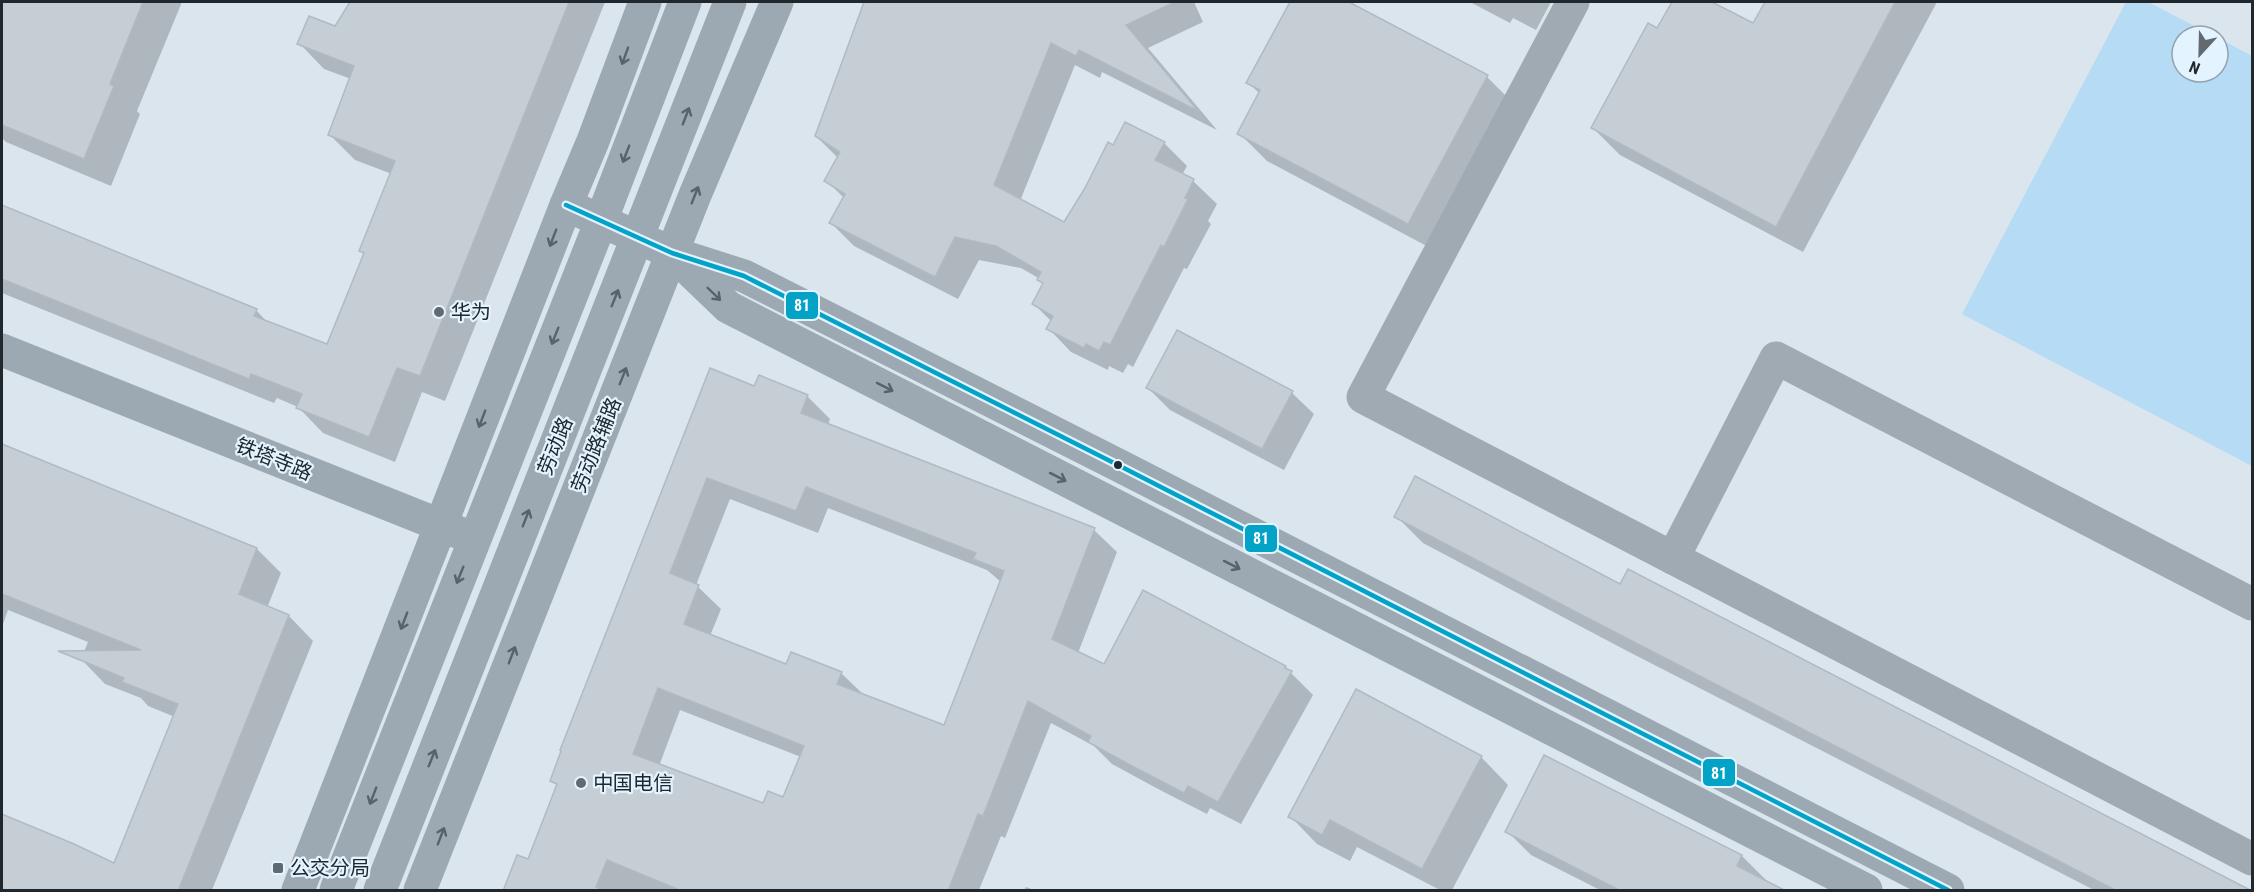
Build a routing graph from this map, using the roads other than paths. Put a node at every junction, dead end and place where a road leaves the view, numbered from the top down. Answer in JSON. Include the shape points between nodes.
{"nodes":[{"id":1,"x":645,"y":2,"type":"edge"},
{"id":2,"x":685,"y":2,"type":"edge"},
{"id":3,"x":730,"y":2,"type":"edge"},
{"id":4,"x":777,"y":2,"type":"edge"},
{"id":5,"x":1574,"y":2,"type":"edge"},
{"id":6,"x":566,"y":205,"type":"junction"},
{"id":7,"x":601,"y":221,"type":"junction"},
{"id":8,"x":639,"y":237,"type":"junction"},
{"id":9,"x":672,"y":253,"type":"junction"},
{"id":10,"x":2,"y":350,"type":"edge"},
{"id":11,"x":441,"y":525,"type":"junction"},
{"id":12,"x":475,"y":539,"type":"junction"},
{"id":13,"x":512,"y":554,"type":"junction"},
{"id":14,"x":1673,"y":558,"type":"junction"},
{"id":15,"x":547,"y":568,"type":"junction"},
{"id":16,"x":2253,"y":604,"type":"edge"},
{"id":17,"x":2253,"y":859,"type":"edge"},
{"id":18,"x":298,"y":891,"type":"edge"},
{"id":19,"x":336,"y":891,"type":"edge"},
{"id":20,"x":380,"y":891,"type":"edge"},
{"id":21,"x":420,"y":891,"type":"edge"},
{"id":22,"x":1866,"y":891,"type":"edge"},
{"id":23,"x":1948,"y":891,"type":"edge"}],
"edges":[{"from":1,"to":6,"type":"street","one_way":true},
{"from":2,"to":7,"type":"street","name":"劳动路","one_way":true},
{"from":8,"to":3,"type":"street","name":"劳动路","one_way":true},
{"from":9,"to":4,"type":"street","name":"劳动路辅路","one_way":true},
{"from":5,"to":14,"type":"street","via":[[1364,397]]},
{"from":6,"to":7,"type":"street"},
{"from":6,"to":11,"type":"street","one_way":true},
{"from":7,"to":8,"type":"street"},
{"from":7,"to":12,"type":"street","name":"劳动路","one_way":true},
{"from":8,"to":9,"type":"street"},
{"from":13,"to":8,"type":"street","name":"劳动路","one_way":true},
{"from":15,"to":9,"type":"street","name":"劳动路辅路","one_way":true},
{"from":9,"to":22,"type":"street","one_way":true,"via":[[728,307]]},
{"from":9,"to":23,"type":"street","via":[[744,276]]},
{"from":10,"to":11,"type":"street","name":"铁塔寺路"},
{"from":11,"to":12,"type":"street","name":"铁塔寺路"},
{"from":11,"to":18,"type":"street","one_way":true},
{"from":12,"to":13,"type":"street","name":"铁塔寺路"},
{"from":12,"to":19,"type":"street","name":"劳动路","one_way":true},
{"from":13,"to":15,"type":"street","name":"铁塔寺路"},
{"from":20,"to":13,"type":"street","name":"劳动路","one_way":true},
{"from":14,"to":16,"type":"street","via":[[1776,358]]},
{"from":14,"to":17,"type":"street"},
{"from":21,"to":15,"type":"street","name":"劳动路辅路","one_way":true}]}
